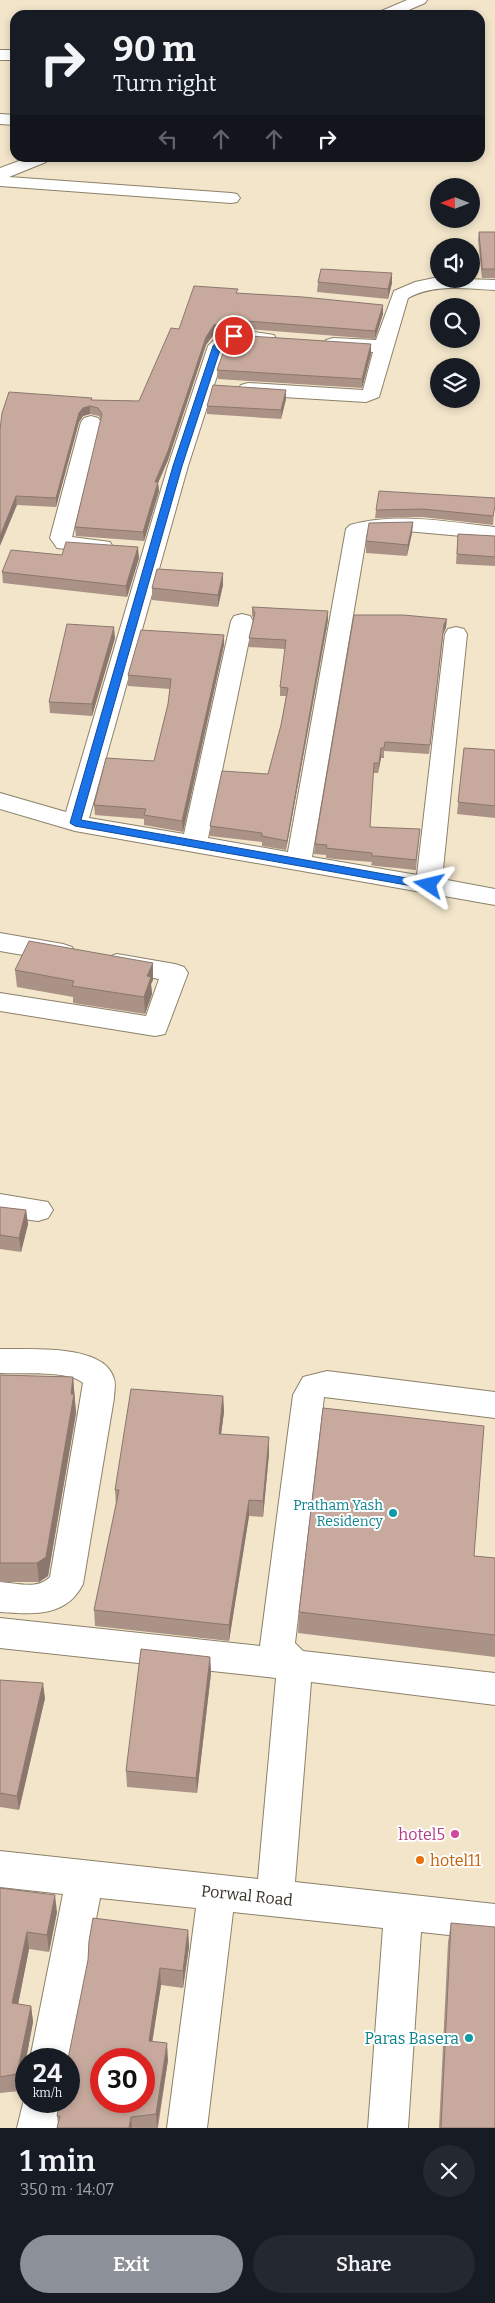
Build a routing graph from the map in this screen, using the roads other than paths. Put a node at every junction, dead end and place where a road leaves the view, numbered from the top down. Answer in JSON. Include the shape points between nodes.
{"nodes":[{"id":1,"x":420,"y":0,"type":"edge"},
{"id":2,"x":396,"y":10,"type":"edge"},
{"id":3,"x":30,"y":162,"type":"edge"},
{"id":4,"x":0,"y":174,"type":"edge"},
{"id":5,"x":0,"y":181,"type":"edge"},
{"id":6,"x":231,"y":198,"type":"dead end"},
{"id":7,"x":495,"y":284,"type":"edge"},
{"id":8,"x":282,"y":340,"type":"edge"},
{"id":9,"x":310,"y":342,"type":"edge"},
{"id":10,"x":384,"y":345,"type":"junction"},
{"id":11,"x":220,"y":388,"type":"junction"},
{"id":12,"x":91,"y":422,"type":"dead end"},
{"id":13,"x":495,"y":533,"type":"edge"},
{"id":14,"x":137,"y":549,"type":"junction"},
{"id":15,"x":242,"y":621,"type":"dead end"},
{"id":16,"x":456,"y":634,"type":"dead end"},
{"id":17,"x":0,"y":801,"type":"edge"},
{"id":18,"x":75,"y":823,"type":"junction"},
{"id":19,"x":194,"y":844,"type":"junction"},
{"id":20,"x":299,"y":862,"type":"junction"},
{"id":21,"x":429,"y":885,"type":"junction"},
{"id":22,"x":495,"y":897,"type":"edge"},
{"id":23,"x":1,"y":945,"type":"edge"},
{"id":24,"x":0,"y":1002,"type":"edge"},
{"id":25,"x":0,"y":1204,"type":"edge"},
{"id":26,"x":38,"y":1210,"type":"dead end"},
{"id":27,"x":0,"y":1361,"type":"edge"},
{"id":28,"x":495,"y":1404,"type":"edge"},
{"id":29,"x":0,"y":1596,"type":"edge"},
{"id":30,"x":0,"y":1634,"type":"edge"},
{"id":31,"x":295,"y":1666,"type":"junction"},
{"id":32,"x":495,"y":1689,"type":"edge"},
{"id":33,"x":0,"y":1869,"type":"edge"},
{"id":34,"x":91,"y":1878,"type":"junction"},
{"id":35,"x":217,"y":1892,"type":"junction"},
{"id":36,"x":275,"y":1898,"type":"junction"},
{"id":37,"x":403,"y":1912,"type":"junction"},
{"id":38,"x":495,"y":1922,"type":"edge"},
{"id":39,"x":52,"y":2048,"type":"edge"},
{"id":40,"x":67,"y":2048,"type":"edge"},
{"id":41,"x":39,"y":2113,"type":"edge"},
{"id":42,"x":55,"y":2113,"type":"edge"},
{"id":43,"x":36,"y":2128,"type":"edge"},
{"id":44,"x":52,"y":2128,"type":"edge"},
{"id":45,"x":188,"y":2128,"type":"edge"},
{"id":46,"x":388,"y":2128,"type":"edge"}],
"edges":[{"from":1,"to":2,"type":"street"},
{"from":3,"to":4,"type":"street"},
{"from":5,"to":6,"type":"street"},
{"from":7,"to":10,"type":"street","via":[[428,284],[406,291],[386,306]]},
{"from":8,"to":11,"type":"street","via":[[234,336],[223,340],[217,346]]},
{"from":9,"to":10,"type":"street","via":[[366,347]]},
{"from":10,"to":11,"type":"street","via":[[372,393],[366,396]]},
{"from":11,"to":14,"type":"street"},
{"from":12,"to":14,"type":"street","via":[[62,538],[65,543],[74,545]]},
{"from":13,"to":20,"type":"street","via":[[388,524],[357,529]]},
{"from":14,"to":18,"type":"street"},
{"from":15,"to":19,"type":"street"},
{"from":16,"to":21,"type":"street"},
{"from":17,"to":18,"type":"street"},
{"from":18,"to":19,"type":"street"},
{"from":19,"to":20,"type":"street"},
{"from":20,"to":21,"type":"street"},
{"from":21,"to":22,"type":"street"},
{"from":23,"to":24,"type":"street","via":[[175,974],[155,1027]]},
{"from":25,"to":26,"type":"street"},
{"from":27,"to":29,"type":"street","via":[[86,1367],[99,1379],[66,1584],[57,1594],[44,1600]]},
{"from":28,"to":31,"type":"street","via":[[327,1384],[314,1386],[309,1395],[277,1648]]},
{"from":30,"to":31,"type":"street"},
{"from":31,"to":32,"type":"street"},
{"from":31,"to":36,"type":"street"},
{"from":33,"to":34,"type":"street","name":"Porwal Road"},
{"from":34,"to":35,"type":"street","name":"Porwal Road"},
{"from":34,"to":39,"type":"street"},
{"from":34,"to":40,"type":"street"},
{"from":35,"to":36,"type":"street","name":"Porwal Road"},
{"from":35,"to":45,"type":"street"},
{"from":36,"to":37,"type":"street","name":"Porwal Road"},
{"from":37,"to":38,"type":"street","name":"Porwal Road"},
{"from":37,"to":46,"type":"street"},
{"from":41,"to":43,"type":"street"},
{"from":42,"to":44,"type":"street"}]}
